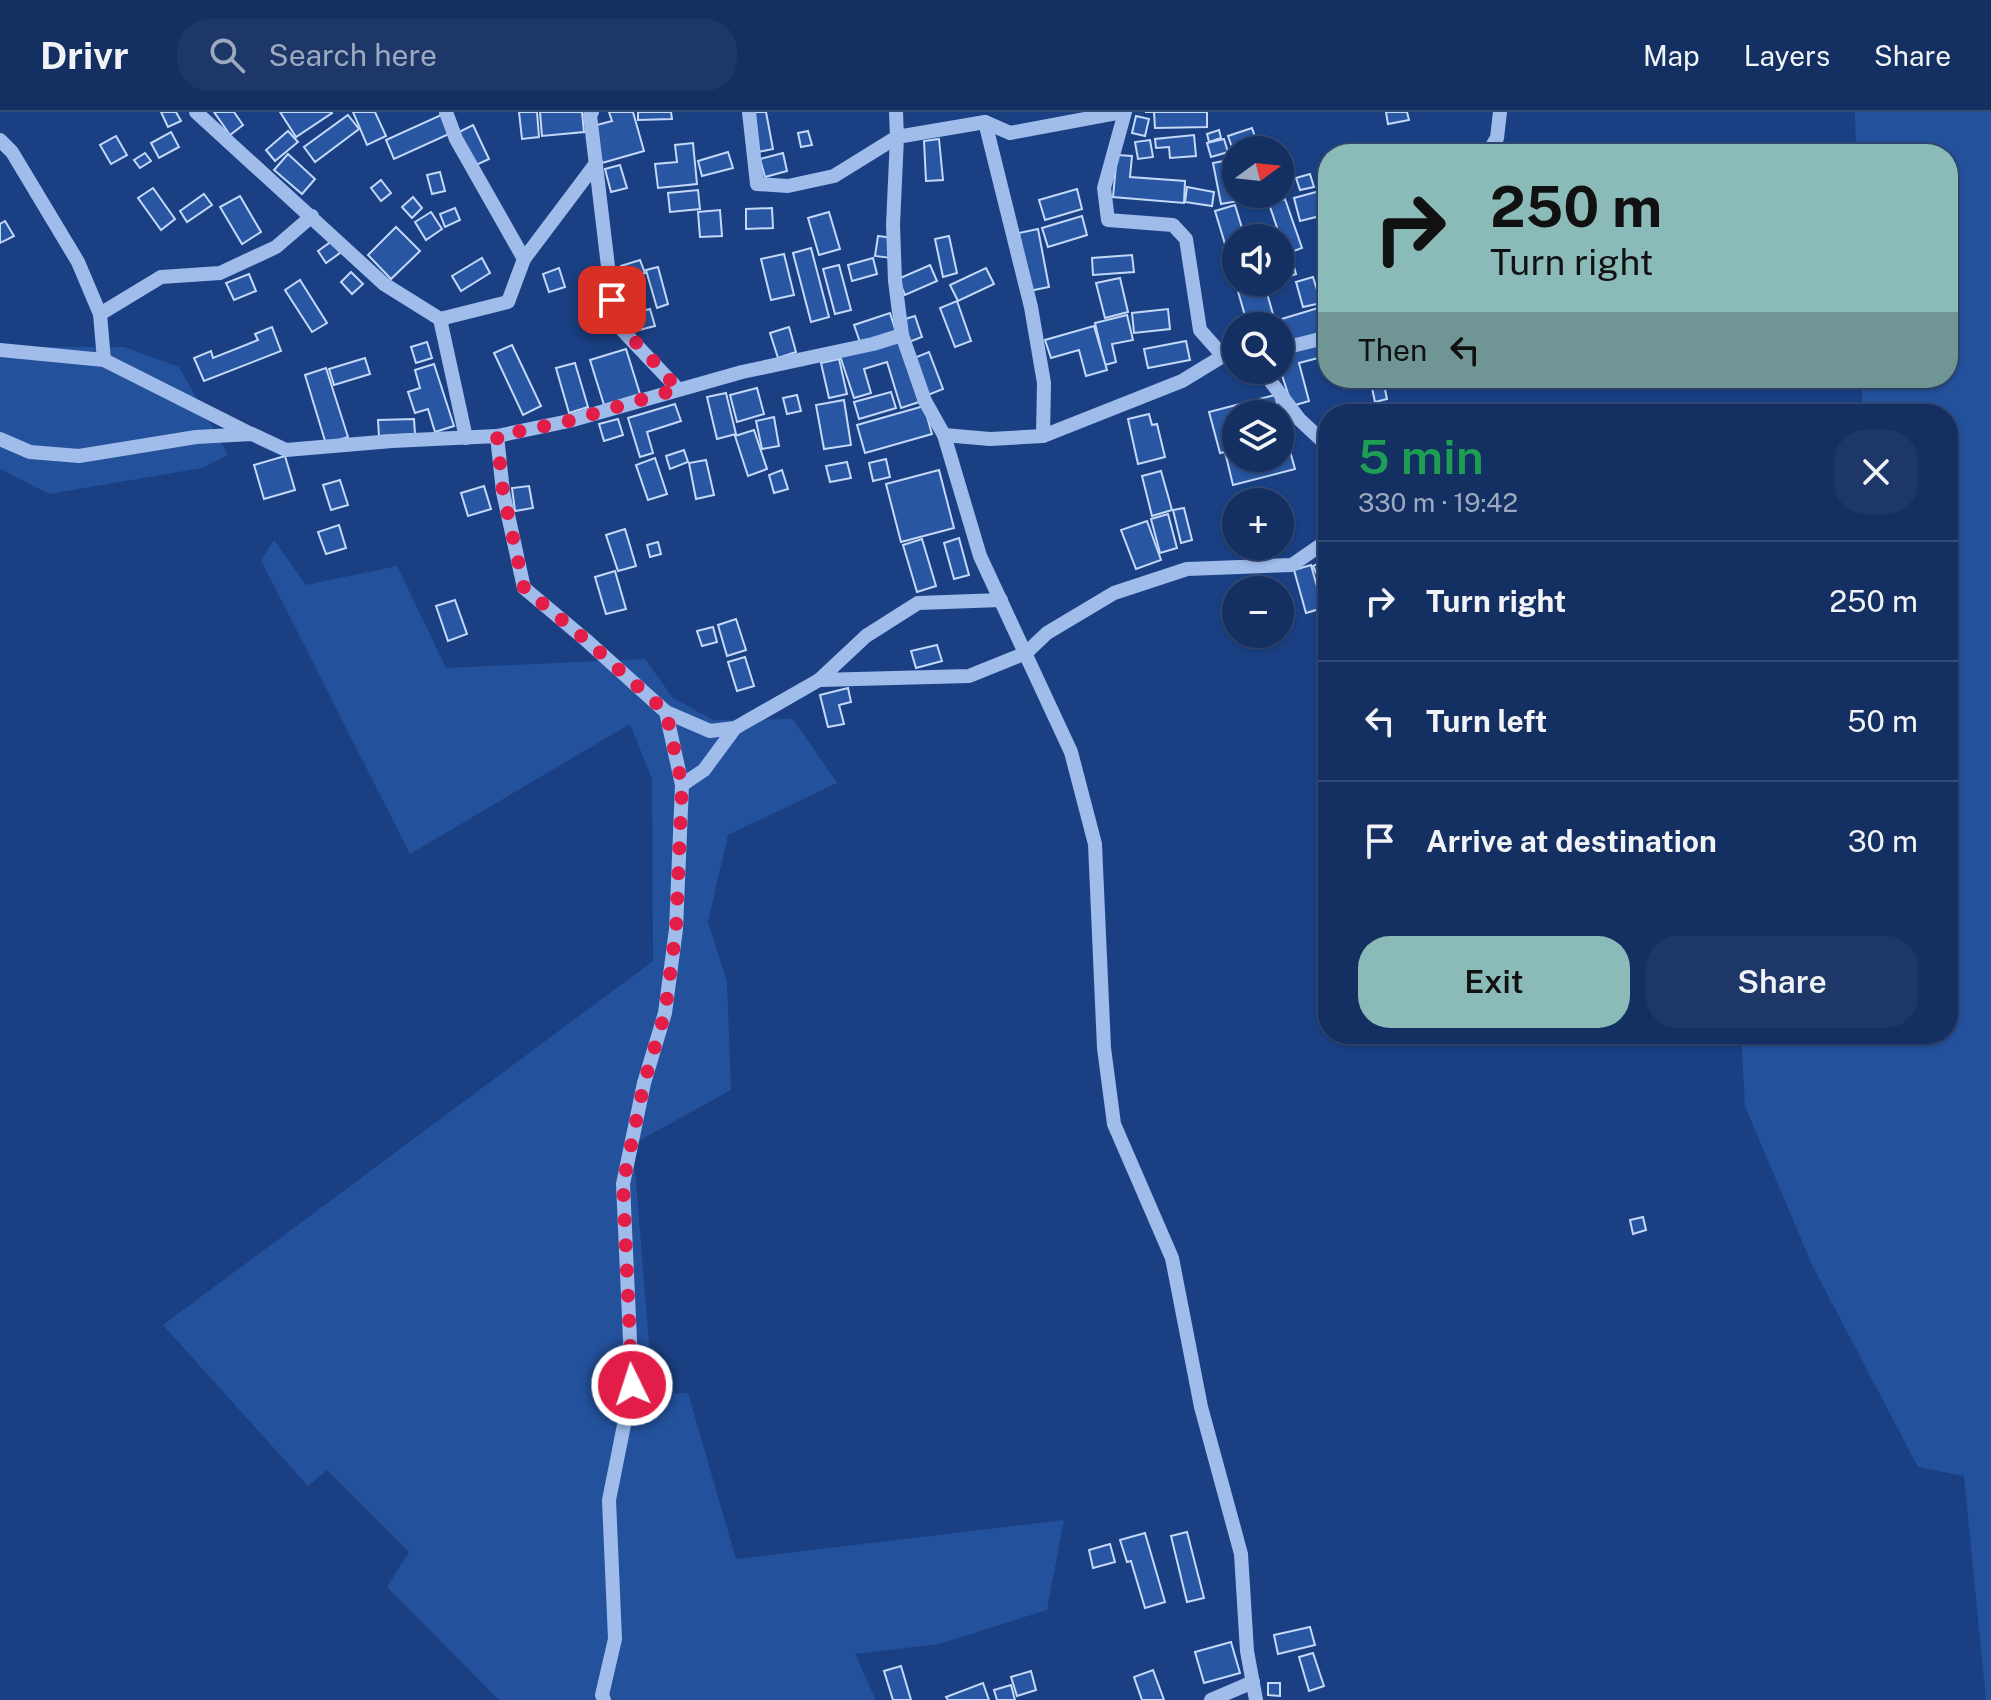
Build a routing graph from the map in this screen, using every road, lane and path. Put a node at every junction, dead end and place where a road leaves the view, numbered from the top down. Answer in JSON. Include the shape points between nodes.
{"nodes":[{"id":1,"x":196,"y":112,"type":"edge"},
{"id":2,"x":446,"y":112,"type":"edge"},
{"id":3,"x":592,"y":112,"type":"edge"},
{"id":4,"x":749,"y":112,"type":"edge"},
{"id":5,"x":896,"y":112,"type":"edge"},
{"id":6,"x":1124,"y":112,"type":"edge"},
{"id":7,"x":1500,"y":112,"type":"edge"},
{"id":8,"x":985,"y":122,"type":"junction"},
{"id":9,"x":897,"y":137,"type":"junction"},
{"id":10,"x":0,"y":140,"type":"edge"},
{"id":11,"x":1493,"y":144,"type":"edge"},
{"id":12,"x":594,"y":166,"type":"junction"},
{"id":13,"x":312,"y":216,"type":"junction"},
{"id":14,"x":524,"y":259,"type":"junction"},
{"id":15,"x":100,"y":314,"type":"junction"},
{"id":16,"x":440,"y":319,"type":"junction"},
{"id":17,"x":902,"y":335,"type":"junction"},
{"id":18,"x":1318,"y":340,"type":"edge"},
{"id":19,"x":1294,"y":346,"type":"edge"},
{"id":20,"x":1222,"y":349,"type":"edge"},
{"id":21,"x":0,"y":350,"type":"edge"},
{"id":22,"x":104,"y":360,"type":"junction"},
{"id":23,"x":1222,"y":360,"type":"edge"},
{"id":24,"x":1273,"y":384,"type":"edge"},
{"id":25,"x":678,"y":389,"type":"junction"},
{"id":26,"x":252,"y":434,"type":"junction"},
{"id":27,"x":944,"y":435,"type":"junction"},
{"id":28,"x":497,"y":436,"type":"junction"},
{"id":29,"x":1043,"y":436,"type":"junction"},
{"id":30,"x":1318,"y":437,"type":"edge"},
{"id":31,"x":466,"y":438,"type":"junction"},
{"id":32,"x":0,"y":439,"type":"edge"},
{"id":33,"x":1318,"y":547,"type":"edge"},
{"id":34,"x":1001,"y":600,"type":"junction"},
{"id":35,"x":1026,"y":653,"type":"junction"},
{"id":36,"x":819,"y":680,"type":"junction"},
{"id":37,"x":666,"y":712,"type":"junction"},
{"id":38,"x":735,"y":728,"type":"junction"},
{"id":39,"x":682,"y":785,"type":"junction"},
{"id":40,"x":1253,"y":1682,"type":"junction"},
{"id":41,"x":604,"y":1700,"type":"edge"},
{"id":42,"x":1211,"y":1700,"type":"edge"},
{"id":43,"x":1256,"y":1700,"type":"edge"}],
"edges":[{"from":1,"to":13,"type":"street"},
{"from":2,"to":14,"type":"street"},
{"from":3,"to":12,"type":"street"},
{"from":4,"to":9,"type":"street","via":[[757,184],[788,186],[834,176]]},
{"from":5,"to":9,"type":"street"},
{"from":6,"to":8,"type":"street","via":[[1010,133]]},
{"from":6,"to":20,"type":"street","via":[[1104,188],[1108,220],[1173,225],[1186,239],[1200,330]]},
{"from":7,"to":11,"type":"street"},
{"from":8,"to":9,"type":"street"},
{"from":8,"to":29,"type":"street","via":[[1031,307],[1044,383]]},
{"from":9,"to":17,"type":"street","via":[[893,225]]},
{"from":10,"to":15,"type":"street","via":[[78,262]]},
{"from":12,"to":14,"type":"street"},
{"from":12,"to":25,"type":"street","via":[[612,300],[623,331]]},
{"from":13,"to":15,"type":"street","via":[[276,247],[220,273],[161,277]]},
{"from":13,"to":16,"type":"street","via":[[384,284]]},
{"from":14,"to":16,"type":"street","via":[[508,302]]},
{"from":15,"to":22,"type":"street"},
{"from":16,"to":31,"type":"street"},
{"from":17,"to":25,"type":"street"},
{"from":17,"to":27,"type":"street","via":[[925,401]]},
{"from":18,"to":19,"type":"street"},
{"from":21,"to":22,"type":"street"},
{"from":22,"to":26,"type":"street"},
{"from":23,"to":29,"type":"street"},
{"from":24,"to":30,"type":"street"},
{"from":25,"to":28,"type":"street"},
{"from":26,"to":31,"type":"street","via":[[286,450]]},
{"from":26,"to":32,"type":"street","via":[[196,437],[79,456],[30,452]]},
{"from":27,"to":29,"type":"street"},
{"from":27,"to":34,"type":"street","via":[[980,556]]},
{"from":28,"to":31,"type":"street"},
{"from":28,"to":37,"type":"street","via":[[524,588]]},
{"from":33,"to":35,"type":"street","via":[[1292,565],[1187,569],[1114,593],[1047,633]]},
{"from":34,"to":35,"type":"street"},
{"from":34,"to":36,"type":"street","via":[[918,603],[866,636]]},
{"from":35,"to":36,"type":"street","via":[[969,676]]},
{"from":35,"to":40,"type":"street","via":[[1071,752],[1095,844],[1104,1048],[1114,1124],[1172,1258],[1201,1407],[1241,1554]]},
{"from":36,"to":38,"type":"street"},
{"from":37,"to":38,"type":"street","via":[[710,731]]},
{"from":37,"to":39,"type":"street"},
{"from":38,"to":39,"type":"street","via":[[704,770]]},
{"from":39,"to":41,"type":"street","via":[[676,929],[665,1013],[623,1184],[632,1385],[609,1500],[615,1639]]},
{"from":40,"to":42,"type":"street"},
{"from":40,"to":43,"type":"street"}]}
